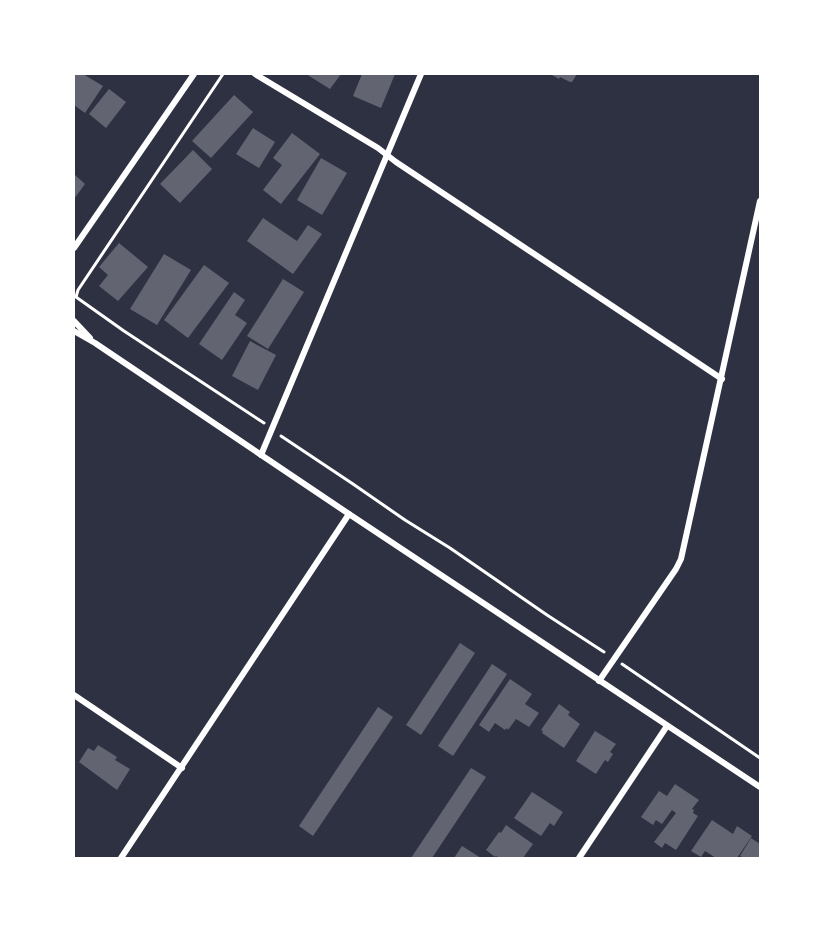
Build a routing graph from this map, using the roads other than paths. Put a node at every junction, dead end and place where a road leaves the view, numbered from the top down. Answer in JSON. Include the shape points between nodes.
{"nodes":[{"id":1,"x":194,"y":74,"type":"edge"},
{"id":2,"x":255,"y":74,"type":"edge"},
{"id":3,"x":421,"y":74,"type":"edge"},
{"id":4,"x":386,"y":155,"type":"junction"},
{"id":5,"x":760,"y":201,"type":"edge"},
{"id":6,"x":74,"y":250,"type":"edge"},
{"id":7,"x":74,"y":321,"type":"edge"},
{"id":8,"x":74,"y":332,"type":"edge"},
{"id":9,"x":95,"y":343,"type":"junction"},
{"id":10,"x":722,"y":379,"type":"junction"},
{"id":11,"x":261,"y":455,"type":"junction"},
{"id":12,"x":349,"y":514,"type":"junction"},
{"id":13,"x":599,"y":681,"type":"junction"},
{"id":14,"x":74,"y":695,"type":"edge"},
{"id":15,"x":667,"y":726,"type":"junction"},
{"id":16,"x":182,"y":768,"type":"junction"},
{"id":17,"x":760,"y":787,"type":"edge"},
{"id":18,"x":121,"y":858,"type":"edge"},
{"id":19,"x":579,"y":858,"type":"edge"}],
"edges":[{"from":1,"to":6,"type":"street"},
{"from":2,"to":4,"type":"street"},
{"from":3,"to":4,"type":"street"},
{"from":4,"to":10,"type":"street"},
{"from":4,"to":11,"type":"street"},
{"from":5,"to":10,"type":"street"},
{"from":7,"to":9,"type":"street"},
{"from":8,"to":9,"type":"street"},
{"from":9,"to":11,"type":"street"},
{"from":10,"to":13,"type":"street","via":[[681,559]]},
{"from":11,"to":12,"type":"street"},
{"from":12,"to":13,"type":"street"},
{"from":12,"to":16,"type":"street"},
{"from":13,"to":15,"type":"street"},
{"from":14,"to":16,"type":"street"},
{"from":15,"to":17,"type":"street"},
{"from":15,"to":19,"type":"street"},
{"from":16,"to":18,"type":"street"}]}
